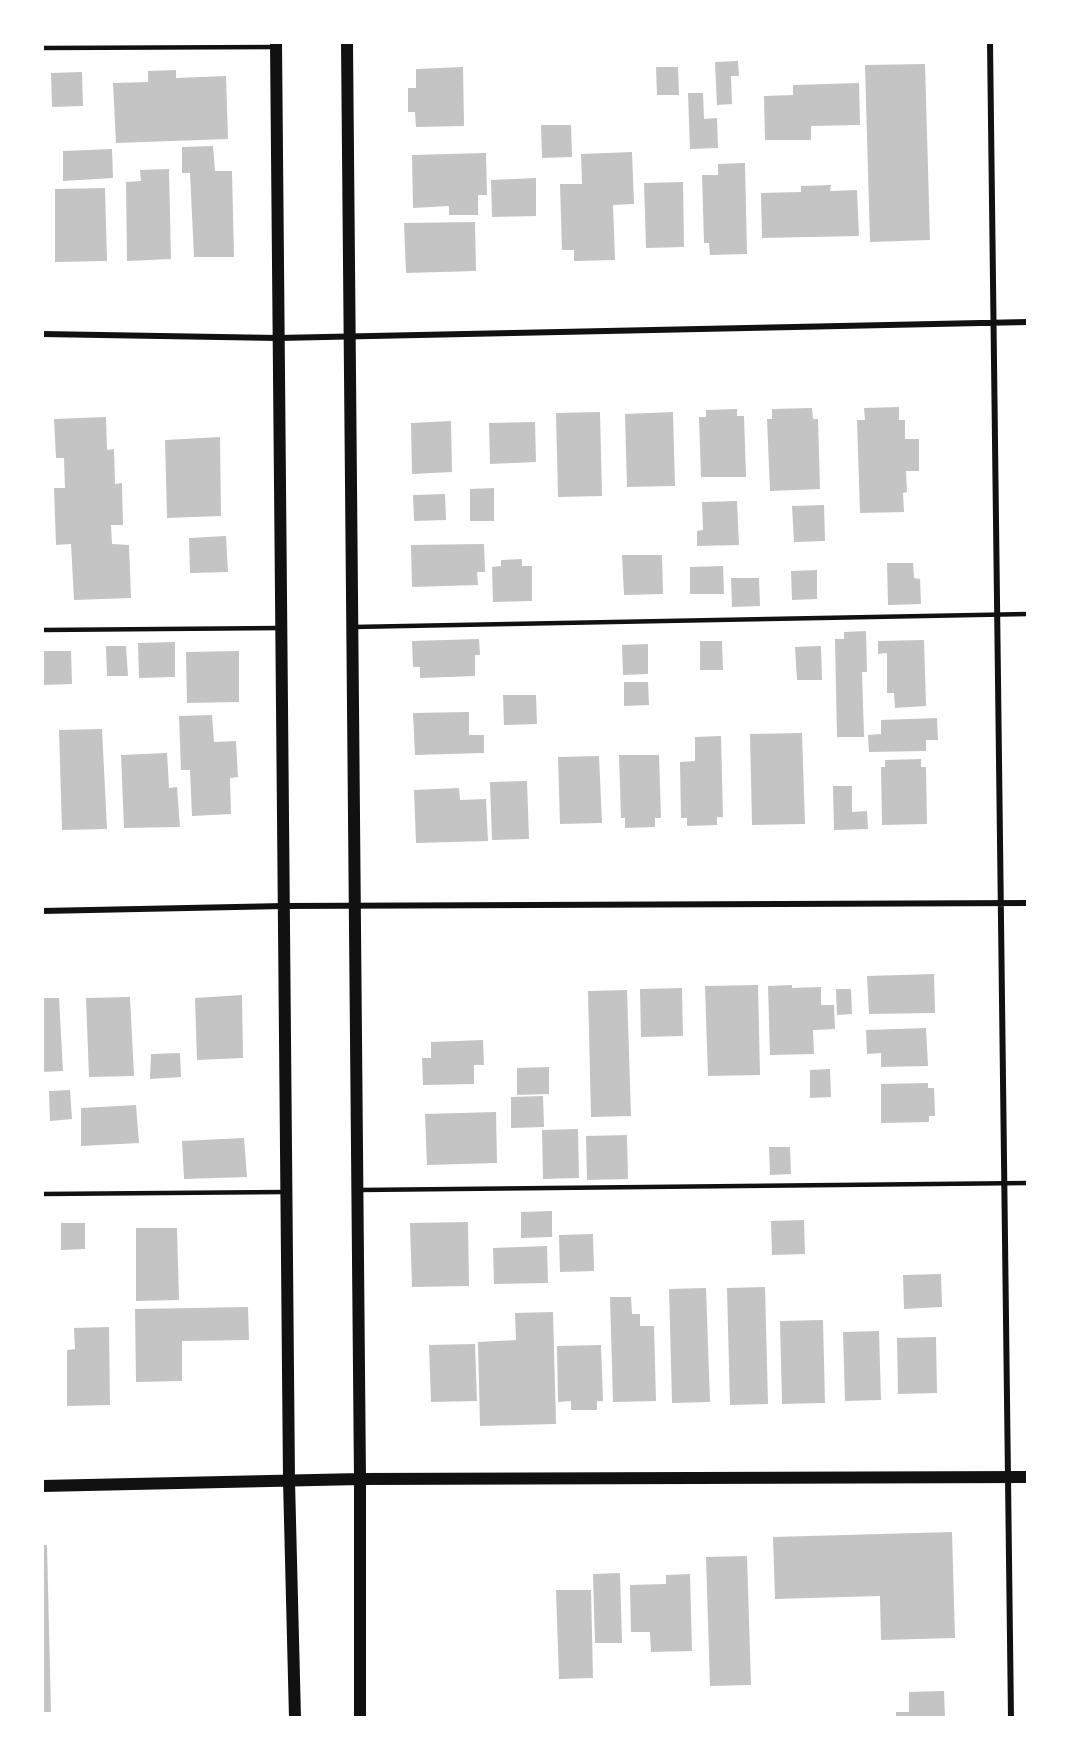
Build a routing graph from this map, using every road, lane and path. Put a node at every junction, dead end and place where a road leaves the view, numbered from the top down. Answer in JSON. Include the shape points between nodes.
{"nodes":[{"id":1,"x":346,"y":42,"type":"edge"},
{"id":2,"x":990,"y":42,"type":"edge"},
{"id":3,"x":276,"y":45,"type":"edge"},
{"id":4,"x":42,"y":48,"type":"edge"},
{"id":5,"x":993,"y":322,"type":"junction"},
{"id":6,"x":1028,"y":322,"type":"edge"},
{"id":7,"x":42,"y":333,"type":"edge"},
{"id":8,"x":348,"y":336,"type":"junction"},
{"id":9,"x":278,"y":338,"type":"junction"},
{"id":10,"x":997,"y":614,"type":"junction"},
{"id":11,"x":1028,"y":614,"type":"edge"},
{"id":12,"x":352,"y":627,"type":"junction"},
{"id":13,"x":281,"y":628,"type":"junction"},
{"id":14,"x":42,"y":630,"type":"edge"},
{"id":15,"x":1001,"y":903,"type":"junction"},
{"id":16,"x":1028,"y":903,"type":"edge"},
{"id":17,"x":284,"y":906,"type":"junction"},
{"id":18,"x":355,"y":906,"type":"junction"},
{"id":19,"x":42,"y":911,"type":"edge"},
{"id":20,"x":1004,"y":1183,"type":"junction"},
{"id":21,"x":1028,"y":1183,"type":"edge"},
{"id":22,"x":358,"y":1190,"type":"junction"},
{"id":23,"x":287,"y":1192,"type":"junction"},
{"id":24,"x":42,"y":1194,"type":"edge"},
{"id":25,"x":1028,"y":1477,"type":"edge"},
{"id":26,"x":1008,"y":1478,"type":"junction"},
{"id":27,"x":360,"y":1479,"type":"junction"},
{"id":28,"x":290,"y":1481,"type":"junction"},
{"id":29,"x":42,"y":1486,"type":"edge"},
{"id":30,"x":294,"y":1718,"type":"edge"},
{"id":31,"x":360,"y":1718,"type":"edge"},
{"id":32,"x":1011,"y":1718,"type":"edge"}],
"edges":[{"from":1,"to":8,"type":"main road"},
{"from":2,"to":5,"type":"street"},
{"from":3,"to":4,"type":"lane"},
{"from":3,"to":9,"type":"main road"},
{"from":5,"to":6,"type":"street"},
{"from":5,"to":8,"type":"street"},
{"from":5,"to":10,"type":"street"},
{"from":7,"to":9,"type":"street"},
{"from":8,"to":9,"type":"street"},
{"from":8,"to":12,"type":"main road"},
{"from":9,"to":13,"type":"main road"},
{"from":10,"to":11,"type":"lane"},
{"from":10,"to":12,"type":"lane"},
{"from":10,"to":15,"type":"street"},
{"from":12,"to":18,"type":"main road"},
{"from":13,"to":14,"type":"lane"},
{"from":13,"to":17,"type":"main road"},
{"from":15,"to":16,"type":"street"},
{"from":15,"to":18,"type":"street"},
{"from":15,"to":20,"type":"street"},
{"from":17,"to":18,"type":"street"},
{"from":17,"to":19,"type":"street"},
{"from":17,"to":23,"type":"main road"},
{"from":18,"to":22,"type":"main road"},
{"from":20,"to":21,"type":"lane"},
{"from":20,"to":22,"type":"lane"},
{"from":20,"to":26,"type":"street"},
{"from":22,"to":27,"type":"main road"},
{"from":23,"to":24,"type":"lane"},
{"from":23,"to":28,"type":"main road"},
{"from":25,"to":26,"type":"main road"},
{"from":26,"to":27,"type":"main road"},
{"from":26,"to":32,"type":"street"},
{"from":27,"to":28,"type":"main road"},
{"from":27,"to":31,"type":"main road"},
{"from":28,"to":29,"type":"main road"},
{"from":28,"to":30,"type":"main road"}]}
